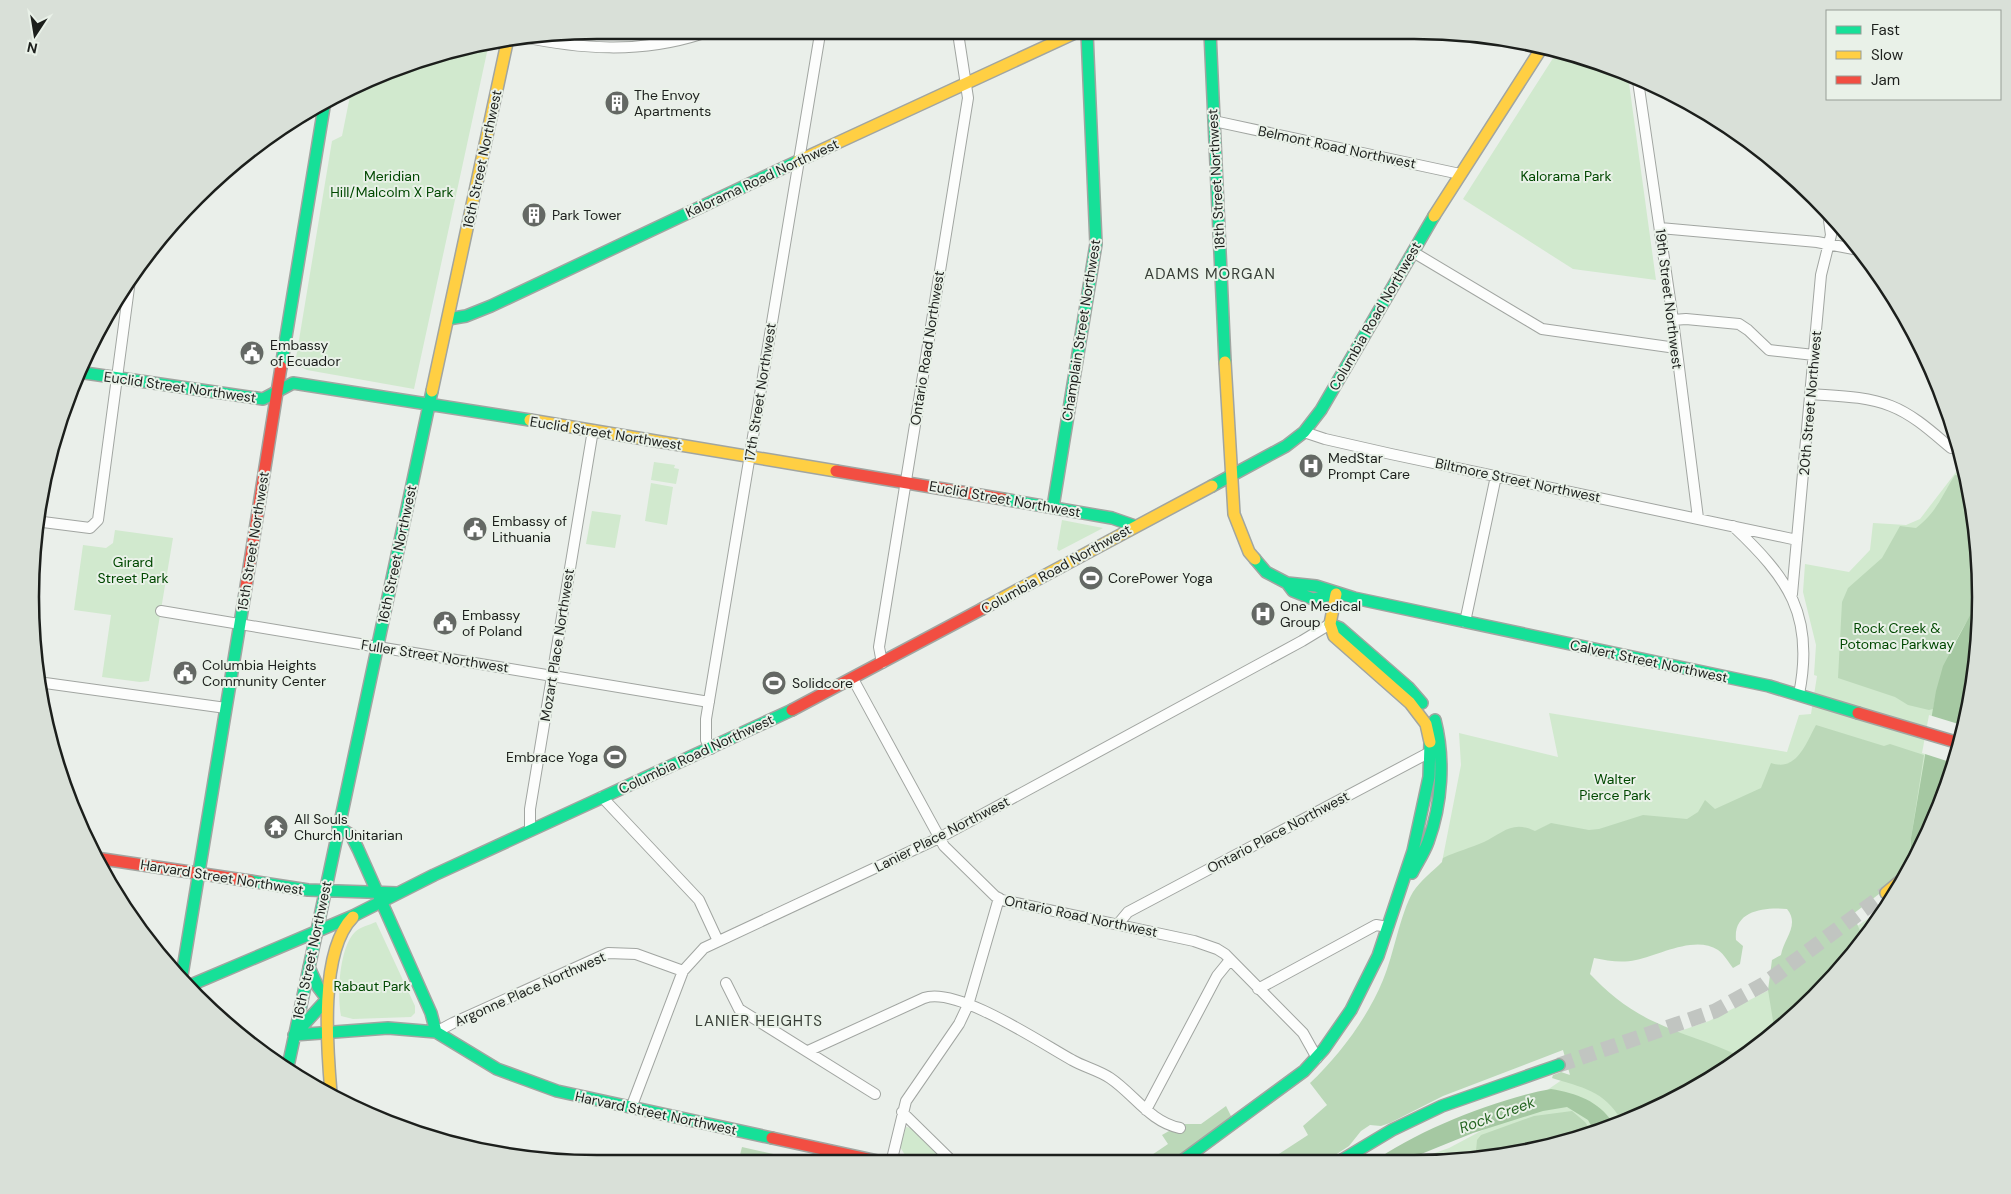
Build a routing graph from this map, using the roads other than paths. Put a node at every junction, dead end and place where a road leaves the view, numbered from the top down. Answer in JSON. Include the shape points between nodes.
{"nodes":[{"id":1,"x":681,"y":39,"type":"edge"},
{"id":2,"x":819,"y":39,"type":"edge"},
{"id":3,"x":959,"y":39,"type":"edge"},
{"id":4,"x":1062,"y":39,"type":"edge"},
{"id":5,"x":1088,"y":39,"type":"edge"},
{"id":6,"x":1210,"y":39,"type":"edge"},
{"id":7,"x":549,"y":41,"type":"edge"},
{"id":8,"x":506,"y":46,"type":"edge"},
{"id":9,"x":1538,"y":53,"type":"edge"},
{"id":10,"x":967,"y":81,"type":"junction"},
{"id":11,"x":1639,"y":86,"type":"edge"},
{"id":12,"x":324,"y":110,"type":"edge"},
{"id":13,"x":1214,"y":121,"type":"junction"},
{"id":14,"x":798,"y":161,"type":"junction"},
{"id":15,"x":1460,"y":174,"type":"junction"},
{"id":16,"x":1830,"y":225,"type":"edge"},
{"id":17,"x":1660,"y":228,"type":"junction"},
{"id":18,"x":1844,"y":242,"type":"edge"},
{"id":19,"x":1829,"y":245,"type":"junction"},
{"id":20,"x":1850,"y":248,"type":"edge"},
{"id":21,"x":1413,"y":252,"type":"junction"},
{"id":22,"x":128,"y":295,"type":"edge"},
{"id":23,"x":448,"y":319,"type":"junction"},
{"id":24,"x":1673,"y":320,"type":"junction"},
{"id":25,"x":1676,"y":348,"type":"junction"},
{"id":26,"x":1814,"y":355,"type":"junction"},
{"id":27,"x":86,"y":373,"type":"edge"},
{"id":28,"x":118,"y":377,"type":"junction"},
{"id":29,"x":278,"y":392,"type":"junction"},
{"id":30,"x":1811,"y":394,"type":"junction"},
{"id":31,"x":430,"y":404,"type":"junction"},
{"id":32,"x":593,"y":430,"type":"junction"},
{"id":33,"x":1304,"y":432,"type":"junction"},
{"id":34,"x":1950,"y":442,"type":"edge"},
{"id":35,"x":750,"y":456,"type":"junction"},
{"id":36,"x":1231,"y":475,"type":"junction"},
{"id":37,"x":1496,"y":476,"type":"junction"},
{"id":38,"x":906,"y":482,"type":"junction"},
{"id":39,"x":1053,"y":507,"type":"junction"},
{"id":40,"x":1698,"y":518,"type":"junction"},
{"id":41,"x":44,"y":522,"type":"edge"},
{"id":42,"x":1136,"y":526,"type":"junction"},
{"id":43,"x":1732,"y":526,"type":"junction"},
{"id":44,"x":1797,"y":540,"type":"junction"},
{"id":45,"x":1287,"y":584,"type":"joint"},
{"id":46,"x":1336,"y":594,"type":"junction"},
{"id":47,"x":1792,"y":594,"type":"junction"},
{"id":48,"x":161,"y":611,"type":"dead end"},
{"id":49,"x":1465,"y":622,"type":"junction"},
{"id":50,"x":239,"y":623,"type":"junction"},
{"id":51,"x":1330,"y":624,"type":"junction"},
{"id":52,"x":378,"y":647,"type":"junction"},
{"id":53,"x":882,"y":664,"type":"junction"},
{"id":54,"x":552,"y":676,"type":"junction"},
{"id":55,"x":853,"y":679,"type":"junction"},
{"id":56,"x":46,"y":683,"type":"edge"},
{"id":57,"x":1799,"y":694,"type":"junction"},
{"id":58,"x":709,"y":702,"type":"junction"},
{"id":59,"x":226,"y":708,"type":"junction"},
{"id":60,"x":1953,"y":741,"type":"edge"},
{"id":61,"x":711,"y":749,"type":"junction"},
{"id":62,"x":1436,"y":749,"type":"junction"},
{"id":63,"x":602,"y":797,"type":"junction"},
{"id":64,"x":338,"y":827,"type":"junction"},
{"id":65,"x":530,"y":830,"type":"junction"},
{"id":66,"x":939,"y":838,"type":"junction"},
{"id":67,"x":1414,"y":843,"type":"junction"},
{"id":68,"x":1422,"y":854,"type":"junction"},
{"id":69,"x":105,"y":859,"type":"edge"},
{"id":70,"x":199,"y":872,"type":"junction"},
{"id":71,"x":1404,"y":883,"type":"junction"},
{"id":72,"x":325,"y":890,"type":"junction"},
{"id":73,"x":378,"y":891,"type":"junction"},
{"id":74,"x":396,"y":893,"type":"junction"},
{"id":75,"x":999,"y":898,"type":"junction"},
{"id":76,"x":382,"y":902,"type":"junction"},
{"id":77,"x":354,"y":916,"type":"junction"},
{"id":78,"x":1118,"y":924,"type":"junction"},
{"id":79,"x":1388,"y":927,"type":"junction"},
{"id":80,"x":317,"y":930,"type":"junction"},
{"id":81,"x":718,"y":941,"type":"junction"},
{"id":82,"x":1230,"y":960,"type":"junction"},
{"id":83,"x":309,"y":967,"type":"junction"},
{"id":84,"x":183,"y":971,"type":"edge"},
{"id":85,"x":683,"y":971,"type":"junction"},
{"id":86,"x":194,"y":983,"type":"edge"},
{"id":87,"x":726,"y":983,"type":"dead end"},
{"id":88,"x":1258,"y":988,"type":"junction"},
{"id":89,"x":327,"y":999,"type":"junction"},
{"id":90,"x":968,"y":1005,"type":"junction"},
{"id":91,"x":436,"y":1032,"type":"junction"},
{"id":92,"x":327,"y":1033,"type":"junction"},
{"id":93,"x":294,"y":1036,"type":"junction"},
{"id":94,"x":808,"y":1051,"type":"junction"},
{"id":95,"x":1317,"y":1058,"type":"junction"},
{"id":96,"x":289,"y":1062,"type":"edge"},
{"id":97,"x":1559,"y":1065,"type":"tunnel mouth"},
{"id":98,"x":331,"y":1087,"type":"edge"},
{"id":99,"x":875,"y":1094,"type":"dead end"},
{"id":100,"x":631,"y":1108,"type":"junction"},
{"id":101,"x":1146,"y":1110,"type":"junction"},
{"id":102,"x":902,"y":1112,"type":"junction"},
{"id":103,"x":1180,"y":1128,"type":"dead end"},
{"id":104,"x":850,"y":1155,"type":"edge"},
{"id":105,"x":893,"y":1155,"type":"edge"},
{"id":106,"x":946,"y":1155,"type":"edge"},
{"id":107,"x":1190,"y":1155,"type":"edge"},
{"id":108,"x":1350,"y":1155,"type":"edge"}],
"edges":[{"from":1,"to":7,"type":"street","via":[[626,48],[583,47]]},
{"from":2,"to":14,"type":"street","name":"17th Street Northwest"},
{"from":3,"to":10,"type":"street","name":"Ontario Road Northwest"},
{"from":4,"to":10,"type":"street","name":"Kalorama Road Northwest"},
{"from":5,"to":39,"type":"street","name":"Champlain Street Northwest","via":[[1096,244]]},
{"from":6,"to":13,"type":"street","name":"18th Street Northwest"},
{"from":8,"to":23,"type":"street","name":"16th Street Northwest"},
{"from":9,"to":15,"type":"street","name":"Columbia Road Northwest"},
{"from":10,"to":14,"type":"street","name":"Kalorama Road Northwest"},
{"from":10,"to":38,"type":"street","name":"Ontario Road Northwest","via":[[968,98]]},
{"from":11,"to":17,"type":"street","name":"19th Street Northwest"},
{"from":12,"to":29,"type":"street","name":"15th Street Northwest"},
{"from":13,"to":15,"type":"street","name":"Belmont Road Northwest"},
{"from":13,"to":36,"type":"street","name":"18th Street Northwest"},
{"from":14,"to":23,"type":"street","name":"Kalorama Road Northwest","via":[[491,306]]},
{"from":14,"to":35,"type":"street","name":"17th Street Northwest"},
{"from":15,"to":21,"type":"street","name":"Columbia Road Northwest"},
{"from":16,"to":19,"type":"street","name":"20th Street Northwest"},
{"from":17,"to":19,"type":"street"},
{"from":17,"to":24,"type":"street","name":"19th Street Northwest"},
{"from":18,"to":19,"type":"street"},
{"from":19,"to":20,"type":"street"},
{"from":19,"to":26,"type":"street","name":"20th Street Northwest","via":[[1822,269]]},
{"from":21,"to":25,"type":"street","via":[[1542,329]]},
{"from":21,"to":33,"type":"street","name":"Columbia Road Northwest","via":[[1321,410]]},
{"from":22,"to":28,"type":"street"},
{"from":23,"to":31,"type":"street","name":"16th Street Northwest"},
{"from":24,"to":25,"type":"street","name":"19th Street Northwest"},
{"from":24,"to":26,"type":"street","via":[[1739,324],[1769,350]]},
{"from":25,"to":40,"type":"street","name":"19th Street Northwest"},
{"from":26,"to":30,"type":"street","name":"20th Street Northwest"},
{"from":27,"to":28,"type":"street","name":"Euclid Street Northwest"},
{"from":28,"to":29,"type":"street","name":"Euclid Street Northwest","via":[[263,399]]},
{"from":28,"to":41,"type":"street","via":[[98,520],[90,528]]},
{"from":29,"to":31,"type":"street","name":"Euclid Street Northwest","via":[[293,383]]},
{"from":29,"to":50,"type":"street","name":"15th Street Northwest"},
{"from":30,"to":34,"type":"street","via":[[1862,399],[1892,406]]},
{"from":30,"to":44,"type":"street","name":"20th Street Northwest"},
{"from":31,"to":32,"type":"street","name":"Euclid Street Northwest"},
{"from":31,"to":52,"type":"street","name":"16th Street Northwest"},
{"from":32,"to":35,"type":"street","name":"Euclid Street Northwest"},
{"from":32,"to":54,"type":"street","name":"Mozart Place Northwest"},
{"from":33,"to":36,"type":"street","name":"Columbia Road Northwest","via":[[1274,453]]},
{"from":33,"to":37,"type":"street","name":"Biltmore Street Northwest"},
{"from":35,"to":38,"type":"street","name":"Euclid Street Northwest"},
{"from":35,"to":58,"type":"street","name":"17th Street Northwest"},
{"from":36,"to":42,"type":"street","name":"Columbia Road Northwest"},
{"from":36,"to":45,"type":"street","name":"18th Street Northwest","via":[[1234,514],[1246,546],[1261,568]]},
{"from":37,"to":40,"type":"street","name":"Biltmore Street Northwest"},
{"from":37,"to":49,"type":"street"},
{"from":38,"to":39,"type":"street","name":"Euclid Street Northwest"},
{"from":38,"to":53,"type":"street","name":"Ontario Road Northwest","via":[[879,647]]},
{"from":39,"to":42,"type":"street","name":"Euclid Street Northwest"},
{"from":40,"to":43,"type":"street","name":"Biltmore Street Northwest"},
{"from":42,"to":53,"type":"street","name":"Columbia Road Northwest"},
{"from":43,"to":44,"type":"street","name":"Biltmore Street Northwest"},
{"from":43,"to":47,"type":"street","via":[[1772,566]]},
{"from":44,"to":47,"type":"street","name":"20th Street Northwest"},
{"from":45,"to":46,"type":"street","name":"Calvert Street Northwest","via":[[1316,586]]},
{"from":46,"to":49,"type":"street","name":"Calvert Street Northwest"},
{"from":46,"to":51,"type":"street"},
{"from":47,"to":57,"type":"street","via":[[1804,645]]},
{"from":48,"to":50,"type":"street","name":"Fuller Street Northwest"},
{"from":49,"to":57,"type":"street","name":"Calvert Street Northwest"},
{"from":50,"to":52,"type":"street","name":"Fuller Street Northwest"},
{"from":50,"to":59,"type":"street","name":"15th Street Northwest"},
{"from":51,"to":62,"type":"street","via":[[1340,628],[1409,688],[1431,714]]},
{"from":51,"to":66,"type":"street","name":"Lanier Place Northwest"},
{"from":52,"to":54,"type":"street","name":"Fuller Street Northwest"},
{"from":52,"to":64,"type":"street","name":"16th Street Northwest"},
{"from":53,"to":55,"type":"street","name":"Columbia Road Northwest"},
{"from":54,"to":58,"type":"street","name":"Fuller Street Northwest"},
{"from":54,"to":65,"type":"street","name":"Mozart Place Northwest","via":[[530,809]]},
{"from":55,"to":61,"type":"street","name":"Columbia Road Northwest"},
{"from":55,"to":66,"type":"street","name":"Ontario Road Northwest"},
{"from":56,"to":59,"type":"street"},
{"from":57,"to":60,"type":"street","name":"Calvert Street Northwest"},
{"from":58,"to":61,"type":"street","name":"17th Street Northwest","via":[[705,730]]},
{"from":59,"to":70,"type":"street","name":"15th Street Northwest"},
{"from":61,"to":63,"type":"street","name":"Columbia Road Northwest"},
{"from":62,"to":67,"type":"street"},
{"from":62,"to":68,"type":"street","via":[[1441,771],[1428,841]]},
{"from":62,"to":78,"type":"street","name":"Ontario Place Northwest","via":[[1128,912]]},
{"from":63,"to":65,"type":"street","name":"Columbia Road Northwest"},
{"from":63,"to":81,"type":"street","via":[[700,900]]},
{"from":64,"to":72,"type":"street","name":"16th Street Northwest"},
{"from":64,"to":73,"type":"street","via":[[351,835]]},
{"from":65,"to":74,"type":"street","name":"Columbia Road Northwest"},
{"from":66,"to":75,"type":"street","name":"Ontario Road Northwest","via":[[949,852]]},
{"from":66,"to":81,"type":"street","name":"Lanier Place Northwest"},
{"from":67,"to":68,"type":"street"},
{"from":67,"to":71,"type":"street"},
{"from":68,"to":71,"type":"street"},
{"from":69,"to":70,"type":"street","name":"Harvard Street Northwest"},
{"from":70,"to":72,"type":"street","name":"Harvard Street Northwest"},
{"from":70,"to":84,"type":"street","name":"15th Street Northwest"},
{"from":71,"to":79,"type":"street"},
{"from":72,"to":73,"type":"street","name":"Harvard Street Northwest"},
{"from":72,"to":80,"type":"street","name":"16th Street Northwest"},
{"from":73,"to":74,"type":"street"},
{"from":73,"to":76,"type":"street"},
{"from":74,"to":76,"type":"street","name":"Columbia Road Northwest"},
{"from":75,"to":78,"type":"street","name":"Ontario Road Northwest"},
{"from":75,"to":90,"type":"street"},
{"from":76,"to":77,"type":"street","name":"Columbia Road Northwest"},
{"from":76,"to":91,"type":"street","via":[[431,1013]]},
{"from":77,"to":80,"type":"street","name":"Columbia Road Northwest"},
{"from":77,"to":89,"type":"street","via":[[336,945]]},
{"from":78,"to":82,"type":"street","name":"Ontario Road Northwest","via":[[1217,948]]},
{"from":79,"to":88,"type":"street","via":[[1376,926]]},
{"from":79,"to":95,"type":"street","via":[[1362,989]]},
{"from":80,"to":83,"type":"street","name":"16th Street Northwest"},
{"from":80,"to":86,"type":"street","name":"Columbia Road Northwest"},
{"from":81,"to":85,"type":"street","name":"Lanier Place Northwest","via":[[700,951]]},
{"from":82,"to":88,"type":"street","name":"Ontario Road Northwest"},
{"from":82,"to":101,"type":"street","via":[[1217,976]]},
{"from":83,"to":89,"type":"street"},
{"from":83,"to":93,"type":"street","name":"16th Street Northwest"},
{"from":85,"to":91,"type":"street","name":"Argonne Place Northwest","via":[[636,954],[608,953]]},
{"from":85,"to":100,"type":"street","name":"Lanier Place Northwest"},
{"from":87,"to":94,"type":"street","via":[[739,1009]]},
{"from":88,"to":95,"type":"street","name":"Ontario Road Northwest","via":[[1303,1033]]},
{"from":89,"to":92,"type":"street"},
{"from":89,"to":93,"type":"street"},
{"from":90,"to":94,"type":"street","via":[[931,996]]},
{"from":90,"to":101,"type":"street","via":[[1107,1076]]},
{"from":90,"to":102,"type":"street"},
{"from":91,"to":92,"type":"street","name":"Harvard Street Northwest","via":[[388,1028]]},
{"from":91,"to":100,"type":"street","name":"Harvard Street Northwest","via":[[478,1059],[524,1080]]},
{"from":92,"to":93,"type":"street","name":"Harvard Street Northwest"},
{"from":92,"to":98,"type":"street"},
{"from":93,"to":96,"type":"street","name":"16th Street Northwest"},
{"from":94,"to":99,"type":"street"},
{"from":95,"to":107,"type":"street","via":[[1296,1080]]},
{"from":97,"to":108,"type":"street","via":[[1442,1106]]},
{"from":100,"to":104,"type":"street","name":"Harvard Street Northwest"},
{"from":101,"to":103,"type":"street","via":[[1160,1121]]},
{"from":102,"to":105,"type":"street"},
{"from":102,"to":106,"type":"street"}]}
